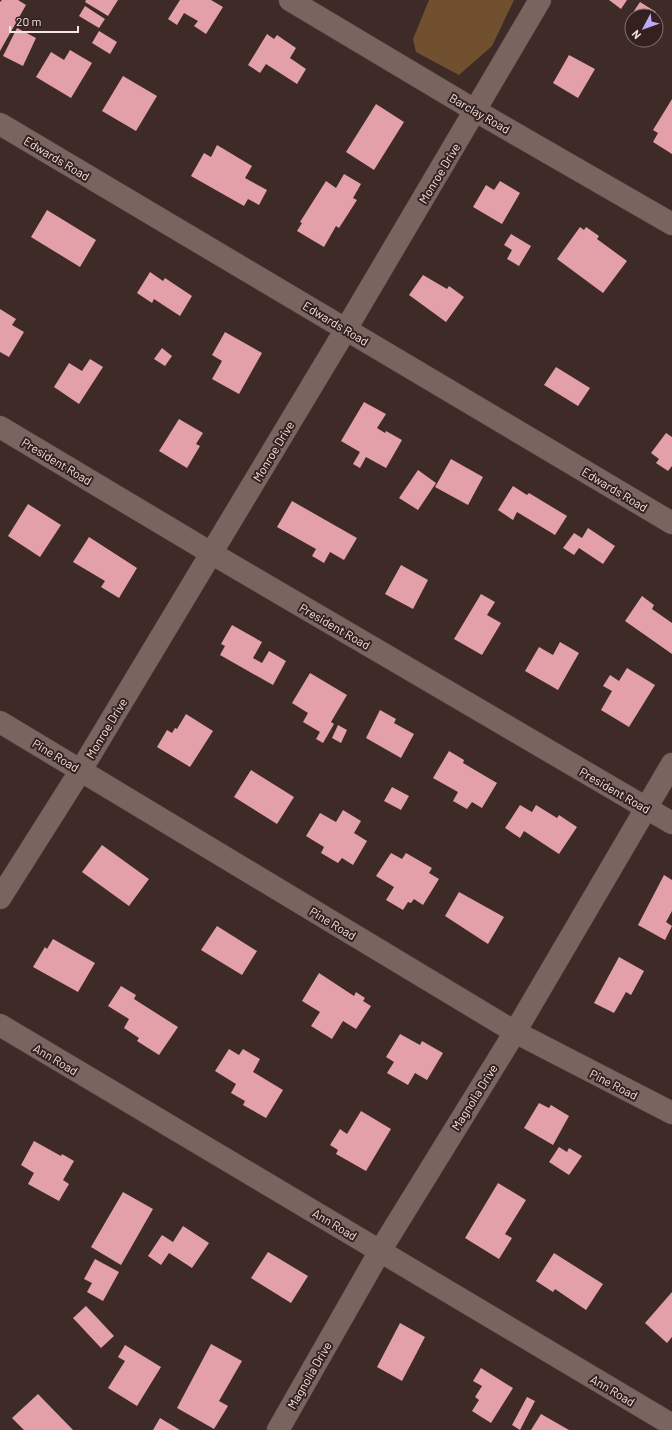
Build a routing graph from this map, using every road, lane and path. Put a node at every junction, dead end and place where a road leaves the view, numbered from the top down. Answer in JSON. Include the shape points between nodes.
{"nodes":[{"id":1,"x":290,"y":0,"type":"edge"},
{"id":2,"x":540,"y":0,"type":"edge"},
{"id":3,"x":476,"y":111,"type":"junction"},
{"id":4,"x":0,"y":124,"type":"edge"},
{"id":5,"x":672,"y":224,"type":"edge"},
{"id":6,"x":346,"y":329,"type":"junction"},
{"id":7,"x":0,"y":427,"type":"edge"},
{"id":8,"x":672,"y":523,"type":"edge"},
{"id":9,"x":211,"y":553,"type":"junction"},
{"id":10,"x":0,"y":722,"type":"edge"},
{"id":11,"x":672,"y":764,"type":"edge"},
{"id":12,"x":81,"y":770,"type":"junction"},
{"id":13,"x":646,"y":808,"type":"junction"},
{"id":14,"x":672,"y":823,"type":"edge"},
{"id":15,"x":0,"y":898,"type":"edge"},
{"id":16,"x":0,"y":1025,"type":"edge"},
{"id":17,"x":515,"y":1032,"type":"junction"},
{"id":18,"x":672,"y":1113,"type":"edge"},
{"id":19,"x":380,"y":1251,"type":"junction"},
{"id":20,"x":668,"y":1424,"type":"edge"},
{"id":21,"x":278,"y":1430,"type":"edge"}],
"edges":[{"from":1,"to":3,"type":"street","name":"Barclay Road"},
{"from":2,"to":3,"type":"street","name":"Monroe Drive"},
{"from":3,"to":5,"type":"street","name":"Barclay Road"},
{"from":3,"to":6,"type":"street","name":"Monroe Drive"},
{"from":4,"to":6,"type":"street","name":"Edwards Road"},
{"from":6,"to":8,"type":"street","name":"Edwards Road"},
{"from":6,"to":9,"type":"street","name":"Monroe Drive"},
{"from":7,"to":9,"type":"street","name":"President Road"},
{"from":9,"to":12,"type":"street","name":"Monroe Drive"},
{"from":9,"to":13,"type":"street","name":"President Road"},
{"from":10,"to":12,"type":"street","name":"Pine Road"},
{"from":11,"to":13,"type":"street","name":"Magnolia Drive"},
{"from":12,"to":15,"type":"street","name":"Monroe Drive"},
{"from":12,"to":17,"type":"street","name":"Pine Road"},
{"from":13,"to":14,"type":"street","name":"President Road"},
{"from":13,"to":17,"type":"street","name":"Magnolia Drive"},
{"from":16,"to":19,"type":"street","name":"Ann Road"},
{"from":17,"to":18,"type":"street","name":"Pine Road"},
{"from":17,"to":19,"type":"street","name":"Magnolia Drive"},
{"from":19,"to":20,"type":"street","name":"Ann Road"},
{"from":19,"to":21,"type":"street","name":"Magnolia Drive"}]}
